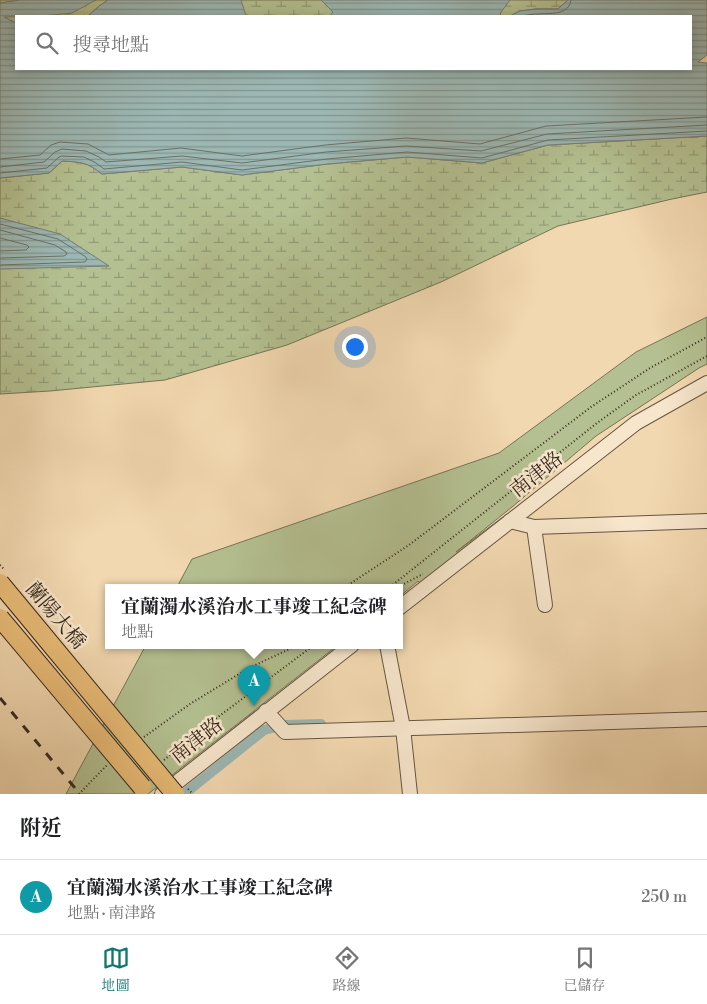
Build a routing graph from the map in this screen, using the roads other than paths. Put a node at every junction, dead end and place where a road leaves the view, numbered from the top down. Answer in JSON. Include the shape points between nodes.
{"nodes":[{"id":1,"x":707,"y":383,"type":"edge"},
{"id":2,"x":707,"y":521,"type":"edge"},
{"id":3,"x":510,"y":522,"type":"junction"},
{"id":4,"x":534,"y":527,"type":"junction"},
{"id":5,"x":0,"y":583,"type":"edge"},
{"id":6,"x":403,"y":605,"type":"edge"},
{"id":7,"x":546,"y":605,"type":"dead end"},
{"id":8,"x":0,"y":618,"type":"edge"},
{"id":9,"x":348,"y":649,"type":"edge"},
{"id":10,"x":388,"y":649,"type":"edge"},
{"id":11,"x":707,"y":719,"type":"edge"},
{"id":12,"x":275,"y":721,"type":"junction"},
{"id":13,"x":402,"y":723,"type":"junction"},
{"id":14,"x":142,"y":787,"type":"dead end"},
{"id":15,"x":162,"y":794,"type":"edge"},
{"id":16,"x":175,"y":794,"type":"edge"},
{"id":17,"x":410,"y":794,"type":"edge"}],
"edges":[{"from":1,"to":3,"type":"street","name":"南津路","via":[[636,423]]},
{"from":2,"to":4,"type":"street"},
{"from":3,"to":4,"type":"street"},
{"from":3,"to":6,"type":"street","name":"南津路"},
{"from":4,"to":7,"type":"street"},
{"from":5,"to":16,"type":"main road","name":"蘭陽大橋","bridge":true,"via":[[159,764]]},
{"from":8,"to":14,"type":"main road","bridge":true},
{"from":9,"to":12,"type":"street","name":"南津路"},
{"from":10,"to":13,"type":"street"},
{"from":11,"to":13,"type":"street"},
{"from":12,"to":13,"type":"street","via":[[284,732]]},
{"from":12,"to":15,"type":"street","name":"南津路"},
{"from":13,"to":17,"type":"street"}]}
